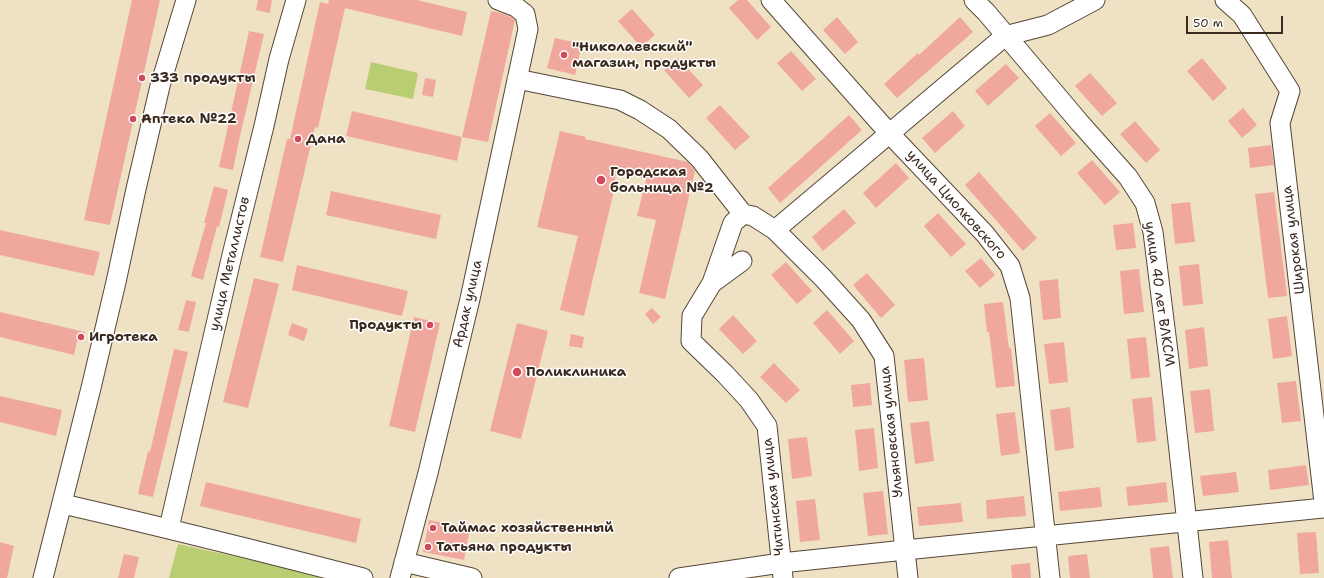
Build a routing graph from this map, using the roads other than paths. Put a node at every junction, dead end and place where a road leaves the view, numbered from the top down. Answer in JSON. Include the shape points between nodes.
{"nodes":[{"id":1,"x":186,"y":0,"type":"edge"},
{"id":2,"x":296,"y":0,"type":"edge"},
{"id":3,"x":498,"y":0,"type":"edge"},
{"id":4,"x":770,"y":0,"type":"edge"},
{"id":5,"x":974,"y":0,"type":"edge"},
{"id":6,"x":1095,"y":0,"type":"edge"},
{"id":7,"x":1225,"y":0,"type":"edge"},
{"id":8,"x":518,"y":4,"type":"edge"},
{"id":9,"x":1005,"y":36,"type":"junction"},
{"id":10,"x":517,"y":80,"type":"junction"},
{"id":11,"x":889,"y":133,"type":"junction"},
{"id":12,"x":743,"y":214,"type":"junction"},
{"id":13,"x":775,"y":230,"type":"junction"},
{"id":14,"x":742,"y":261,"type":"dead end"},
{"id":15,"x":712,"y":283,"type":"junction"},
{"id":16,"x":1324,"y":502,"type":"edge"},
{"id":17,"x":63,"y":504,"type":"junction"},
{"id":18,"x":1324,"y":508,"type":"edge"},
{"id":19,"x":1187,"y":522,"type":"junction"},
{"id":20,"x":169,"y":528,"type":"junction"},
{"id":21,"x":1045,"y":537,"type":"junction"},
{"id":22,"x":905,"y":550,"type":"junction"},
{"id":23,"x":402,"y":570,"type":"edge"},
{"id":24,"x":782,"y":571,"type":"edge"},
{"id":25,"x":43,"y":578,"type":"edge"},
{"id":26,"x":363,"y":578,"type":"edge"},
{"id":27,"x":472,"y":578,"type":"edge"},
{"id":28,"x":679,"y":578,"type":"edge"},
{"id":29,"x":908,"y":578,"type":"edge"},
{"id":30,"x":1050,"y":578,"type":"edge"},
{"id":31,"x":1193,"y":578,"type":"edge"}],
"edges":[{"from":1,"to":17,"type":"street","via":[[160,86],[92,388]]},
{"from":2,"to":20,"type":"street","name":"улица Металлистов","via":[[230,263]]},
{"from":3,"to":8,"type":"street"},
{"from":4,"to":11,"type":"street","name":"улица Циолковского"},
{"from":5,"to":9,"type":"street","name":"улица 40 лет ВЛКСМ"},
{"from":6,"to":9,"type":"street","via":[[1048,26]]},
{"from":7,"to":16,"type":"street","name":"Широкая улица","via":[[1242,15],[1290,91],[1280,123]]},
{"from":8,"to":10,"type":"street","name":"Ардак улица","via":[[525,14],[528,29]]},
{"from":9,"to":11,"type":"street"},
{"from":9,"to":19,"type":"street","name":"улица 40 лет ВЛКСМ","via":[[1128,177],[1145,203],[1153,232]]},
{"from":10,"to":12,"type":"street","via":[[620,100],[640,110],[668,129],[699,158]]},
{"from":10,"to":23,"type":"street","name":"Ардак улица","via":[[471,292]]},
{"from":11,"to":13,"type":"street"},
{"from":11,"to":21,"type":"street","name":"улица Циолковского","via":[[985,234],[1010,266],[1020,298]]},
{"from":12,"to":13,"type":"street","name":"Ульяновская улица","via":[[753,216]]},
{"from":12,"to":15,"type":"street","via":[[733,223]]},
{"from":13,"to":22,"type":"street","name":"Ульяновская улица","via":[[861,320],[884,356]]},
{"from":14,"to":15,"type":"street"},
{"from":15,"to":24,"type":"street","name":"Читинская улица","via":[[692,316],[691,341],[749,400],[767,426]]},
{"from":17,"to":20,"type":"street"},
{"from":17,"to":25,"type":"street"},
{"from":18,"to":19,"type":"street"},
{"from":19,"to":21,"type":"street"},
{"from":19,"to":31,"type":"street","name":"улица 40 лет ВЛКСМ"},
{"from":20,"to":26,"type":"street"},
{"from":21,"to":22,"type":"street"},
{"from":21,"to":30,"type":"street","name":"улица Циолковского"},
{"from":22,"to":24,"type":"street"},
{"from":22,"to":29,"type":"street","name":"Ульяновская улица"},
{"from":23,"to":27,"type":"street"},
{"from":24,"to":28,"type":"street"}]}
